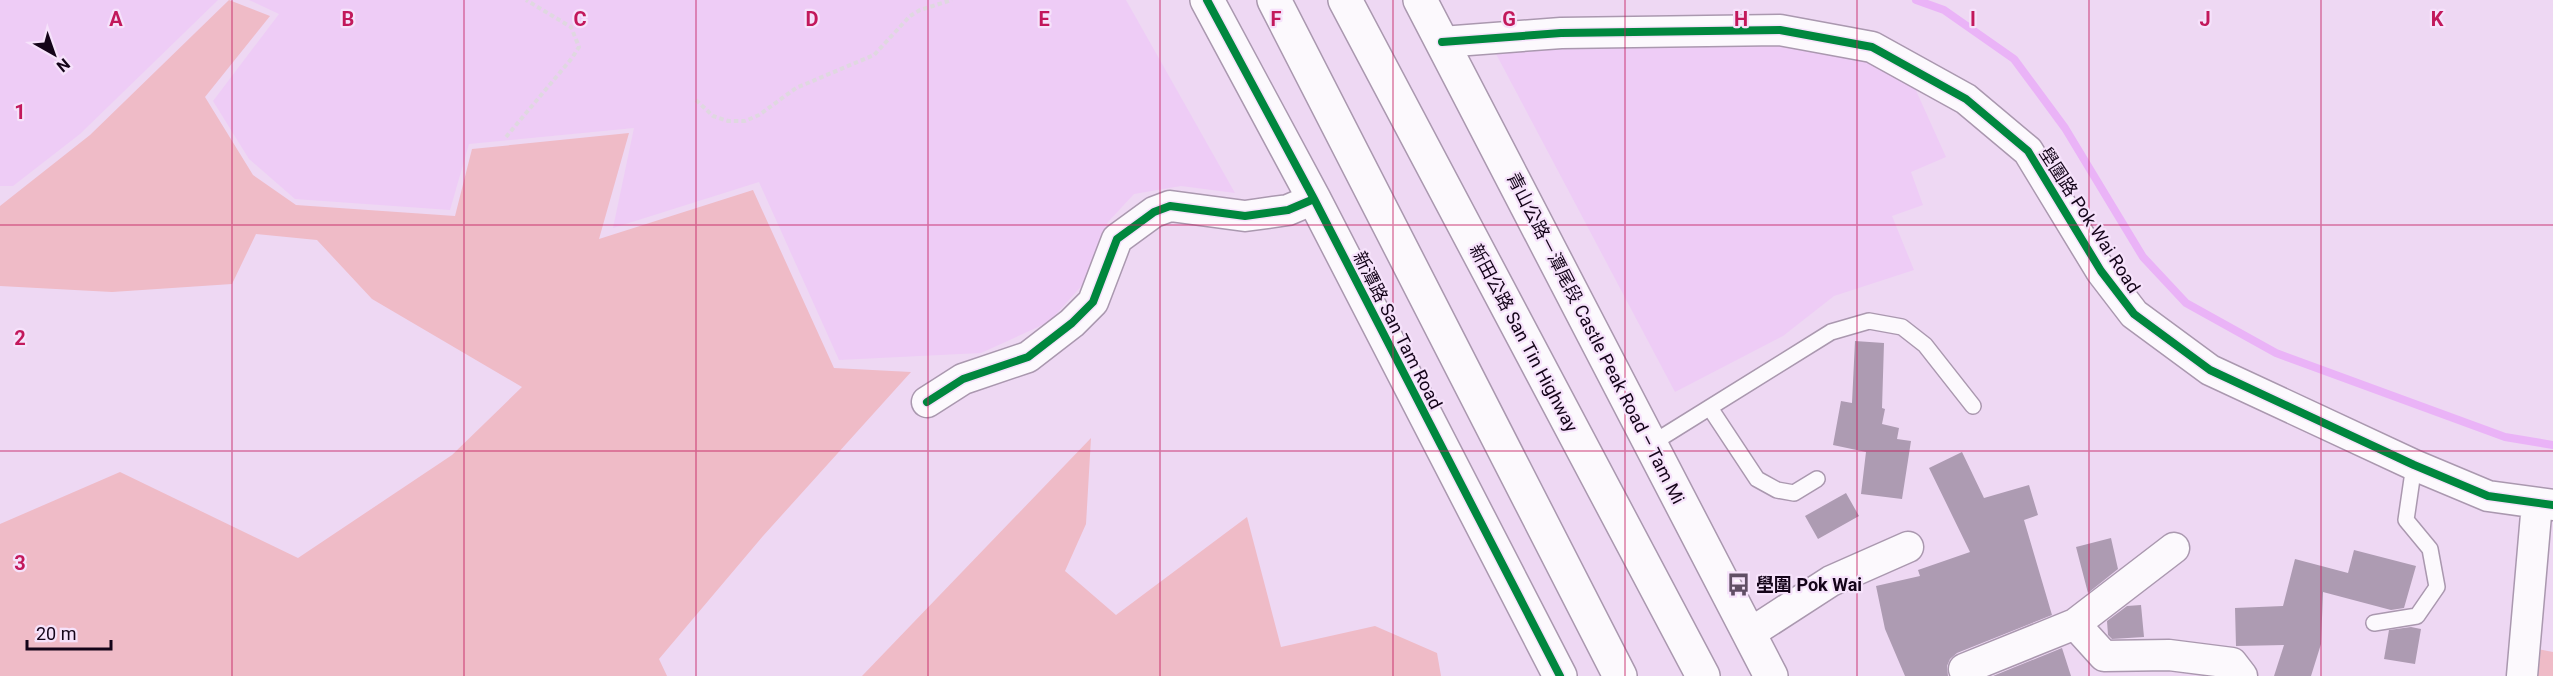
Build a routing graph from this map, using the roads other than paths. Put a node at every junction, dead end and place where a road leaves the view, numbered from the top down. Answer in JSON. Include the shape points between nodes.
{"nodes":[{"id":1,"x":1207,"y":0,"type":"edge"},
{"id":2,"x":1274,"y":0,"type":"edge"},
{"id":3,"x":1345,"y":0,"type":"edge"},
{"id":4,"x":1420,"y":0,"type":"edge"},
{"id":5,"x":1442,"y":42,"type":"junction"},
{"id":6,"x":1314,"y":199,"type":"junction"},
{"id":7,"x":927,"y":402,"type":"dead end"},
{"id":8,"x":1973,"y":406,"type":"dead end"},
{"id":9,"x":1710,"y":408,"type":"junction"},
{"id":10,"x":1651,"y":444,"type":"junction"},
{"id":11,"x":2414,"y":465,"type":"junction"},
{"id":12,"x":1817,"y":479,"type":"dead end"},
{"id":13,"x":2545,"y":504,"type":"edge"},
{"id":14,"x":1908,"y":547,"type":"dead end"},
{"id":15,"x":2174,"y":548,"type":"dead end"},
{"id":16,"x":2374,"y":623,"type":"dead end"},
{"id":17,"x":2075,"y":624,"type":"junction"},
{"id":18,"x":1749,"y":634,"type":"junction"},
{"id":19,"x":1560,"y":676,"type":"edge"},
{"id":20,"x":1620,"y":676,"type":"edge"},
{"id":21,"x":1703,"y":676,"type":"edge"},
{"id":22,"x":1771,"y":676,"type":"edge"},
{"id":23,"x":1967,"y":676,"type":"edge"},
{"id":24,"x":2242,"y":676,"type":"edge"},
{"id":25,"x":2522,"y":676,"type":"edge"}],
"edges":[{"from":1,"to":6,"type":"main road","name":"新潭路 San Tam Road"},
{"from":2,"to":20,"type":"main road"},
{"from":3,"to":21,"type":"main road","name":"新田公路 San Tin Highway"},
{"from":4,"to":5,"type":"main road","name":"青山公路－潭尾段 Castle Peak Road – Tam Mi"},
{"from":5,"to":10,"type":"main road","name":"青山公路－潭尾段 Castle Peak Road – Tam Mi"},
{"from":5,"to":11,"type":"street","name":"壆圍路 Pok Wai Road","via":[[1561,33],[1780,30],[1872,47],[1966,99],[2028,151],[2101,272],[2134,314],[2210,370]]},
{"from":6,"to":7,"type":"street","via":[[1288,210],[1245,216],[1170,206],[1154,212],[1117,239],[1093,302],[1072,323],[1028,357],[963,379]]},
{"from":6,"to":19,"type":"main road","name":"新潭路 San Tam Road"},
{"from":8,"to":9,"type":"lane","via":[[1925,345],[1902,327],[1869,321],[1831,332]]},
{"from":9,"to":10,"type":"lane"},
{"from":9,"to":12,"type":"lane","via":[[1757,479],[1777,490],[1794,493]]},
{"from":10,"to":18,"type":"main road","name":"青山公路－潭尾段 Castle Peak Road – Tam Mi"},
{"from":11,"to":13,"type":"street","name":"壆圍路 Pok Wai Road","via":[[2488,496]]},
{"from":11,"to":16,"type":"lane","via":[[2406,520],[2430,549],[2437,587],[2417,616]]},
{"from":13,"to":25,"type":"street"},
{"from":14,"to":18,"type":"street","via":[[1831,581]]},
{"from":15,"to":17,"type":"street"},
{"from":17,"to":23,"type":"street","via":[[1964,669]]},
{"from":17,"to":24,"type":"street","via":[[2104,656],[2169,655],[2232,663]]},
{"from":18,"to":22,"type":"main road","name":"青山公路－潭尾段 Castle Peak Road – Tam Mi"}]}
